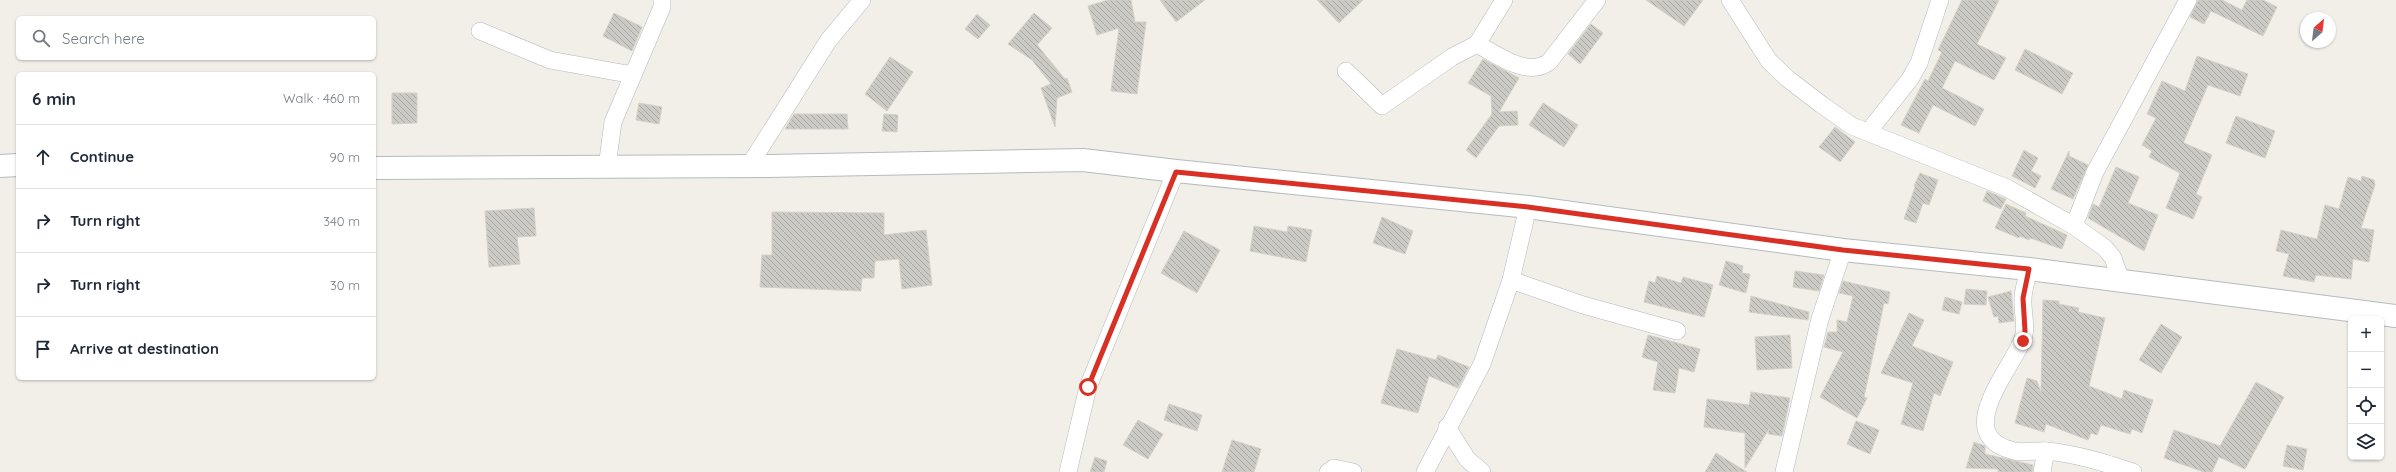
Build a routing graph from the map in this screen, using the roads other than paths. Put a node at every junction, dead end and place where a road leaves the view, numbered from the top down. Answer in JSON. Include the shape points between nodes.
{"nodes":[{"id":1,"x":662,"y":0,"type":"edge"},
{"id":2,"x":862,"y":0,"type":"edge"},
{"id":3,"x":1504,"y":0,"type":"edge"},
{"id":4,"x":1597,"y":0,"type":"edge"},
{"id":5,"x":1730,"y":0,"type":"edge"},
{"id":6,"x":1940,"y":0,"type":"edge"},
{"id":7,"x":2188,"y":0,"type":"edge"},
{"id":8,"x":480,"y":31,"type":"dead end"},
{"id":9,"x":1477,"y":44,"type":"junction"},
{"id":10,"x":1346,"y":71,"type":"dead end"},
{"id":11,"x":633,"y":75,"type":"junction"},
{"id":12,"x":1869,"y":131,"type":"junction"},
{"id":13,"x":16,"y":165,"type":"edge"},
{"id":14,"x":0,"y":166,"type":"edge"},
{"id":15,"x":607,"y":166,"type":"junction"},
{"id":16,"x":749,"y":166,"type":"junction"},
{"id":17,"x":376,"y":168,"type":"edge"},
{"id":18,"x":1176,"y":172,"type":"junction"},
{"id":19,"x":1528,"y":207,"type":"junction"},
{"id":20,"x":2074,"y":226,"type":"junction"},
{"id":21,"x":1843,"y":250,"type":"junction"},
{"id":22,"x":2029,"y":269,"type":"junction"},
{"id":23,"x":1512,"y":280,"type":"junction"},
{"id":24,"x":2121,"y":281,"type":"junction"},
{"id":25,"x":2396,"y":316,"type":"edge"},
{"id":26,"x":1677,"y":330,"type":"dead end"},
{"id":27,"x":1446,"y":427,"type":"junction"},
{"id":28,"x":2046,"y":451,"type":"junction"},
{"id":29,"x":1068,"y":472,"type":"edge"},
{"id":30,"x":1328,"y":472,"type":"edge"},
{"id":31,"x":1353,"y":472,"type":"edge"},
{"id":32,"x":1425,"y":472,"type":"edge"},
{"id":33,"x":1482,"y":472,"type":"edge"},
{"id":34,"x":1784,"y":472,"type":"edge"},
{"id":35,"x":2042,"y":472,"type":"edge"},
{"id":36,"x":2133,"y":472,"type":"edge"}],
"edges":[{"from":1,"to":11,"type":"street","via":[[662,7]]},
{"from":2,"to":16,"type":"street","via":[[828,41]]},
{"from":3,"to":9,"type":"street"},
{"from":4,"to":9,"type":"street","via":[[1549,62],[1541,68],[1528,68],[1511,62]]},
{"from":5,"to":12,"type":"street","via":[[1769,61],[1788,79],[1852,126]]},
{"from":6,"to":12,"type":"street","via":[[1919,63]]},
{"from":7,"to":20,"type":"street","via":[[2095,172]]},
{"from":8,"to":11,"type":"street","via":[[550,60]]},
{"from":9,"to":10,"type":"street","via":[[1452,57],[1382,106]]},
{"from":11,"to":15,"type":"street","via":[[613,122]]},
{"from":12,"to":20,"type":"street","via":[[2007,188]]},
{"from":13,"to":14,"type":"main road"},
{"from":15,"to":16,"type":"main road"},
{"from":15,"to":17,"type":"main road"},
{"from":16,"to":18,"type":"main road","via":[[1083,160]]},
{"from":18,"to":19,"type":"main road"},
{"from":18,"to":29,"type":"street","via":[[1088,387]]},
{"from":19,"to":21,"type":"main road"},
{"from":19,"to":23,"type":"street"},
{"from":20,"to":24,"type":"street","via":[[2105,248],[2114,258]]},
{"from":21,"to":22,"type":"main road"},
{"from":21,"to":34,"type":"street","via":[[1820,319]]},
{"from":22,"to":24,"type":"main road"},
{"from":22,"to":28,"type":"street","via":[[2023,298],[2023,341],[1992,392],[1986,422],[1988,434],[2002,447],[2029,453]]},
{"from":23,"to":26,"type":"street","via":[[1583,305]]},
{"from":23,"to":27,"type":"street","via":[[1482,364]]},
{"from":24,"to":25,"type":"main road"},
{"from":27,"to":32,"type":"street"},
{"from":27,"to":33,"type":"street","via":[[1467,458]]},
{"from":28,"to":35,"type":"street"},
{"from":28,"to":36,"type":"street","via":[[2088,457]]},
{"from":30,"to":31,"type":"street","via":[[1334,468]]}]}
